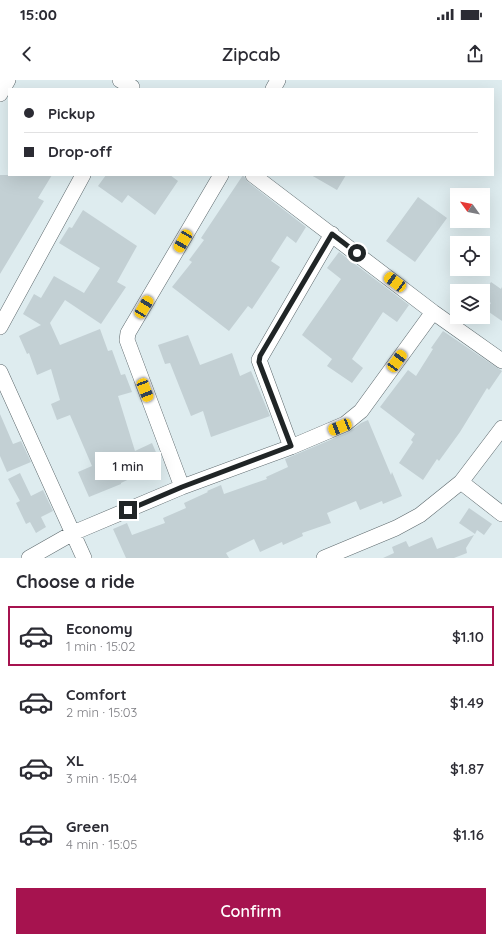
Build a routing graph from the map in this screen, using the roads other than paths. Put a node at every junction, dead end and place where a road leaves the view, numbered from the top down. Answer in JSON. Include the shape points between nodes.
{"nodes":[{"id":1,"x":8,"y":80,"type":"edge"},
{"id":2,"x":0,"y":94,"type":"edge"},
{"id":3,"x":82,"y":176,"type":"edge"},
{"id":4,"x":220,"y":176,"type":"edge"},
{"id":5,"x":254,"y":176,"type":"edge"},
{"id":6,"x":332,"y":234,"type":"junction"},
{"id":7,"x":433,"y":312,"type":"junction"},
{"id":8,"x":0,"y":327,"type":"edge"},
{"id":9,"x":502,"y":361,"type":"edge"},
{"id":10,"x":0,"y":372,"type":"edge"},
{"id":11,"x":502,"y":428,"type":"edge"},
{"id":12,"x":291,"y":446,"type":"junction"},
{"id":13,"x":461,"y":482,"type":"junction"},
{"id":14,"x":182,"y":487,"type":"junction"},
{"id":15,"x":502,"y":514,"type":"edge"},
{"id":16,"x":73,"y":533,"type":"junction"},
{"id":17,"x":28,"y":558,"type":"edge"},
{"id":18,"x":84,"y":558,"type":"edge"},
{"id":19,"x":324,"y":558,"type":"edge"}],
"edges":[{"from":1,"to":2,"type":"street"},
{"from":3,"to":8,"type":"street"},
{"from":4,"to":14,"type":"street","via":[[128,333],[127,340]]},
{"from":5,"to":6,"type":"street"},
{"from":6,"to":7,"type":"street"},
{"from":6,"to":12,"type":"street","via":[[259,360]]},
{"from":7,"to":9,"type":"street"},
{"from":7,"to":12,"type":"street","via":[[355,416],[340,427]]},
{"from":10,"to":16,"type":"street"},
{"from":11,"to":13,"type":"street"},
{"from":12,"to":14,"type":"street"},
{"from":13,"to":15,"type":"street"},
{"from":13,"to":19,"type":"street","via":[[420,515],[396,528]]},
{"from":14,"to":16,"type":"street"},
{"from":16,"to":17,"type":"street"},
{"from":16,"to":18,"type":"street"}]}
